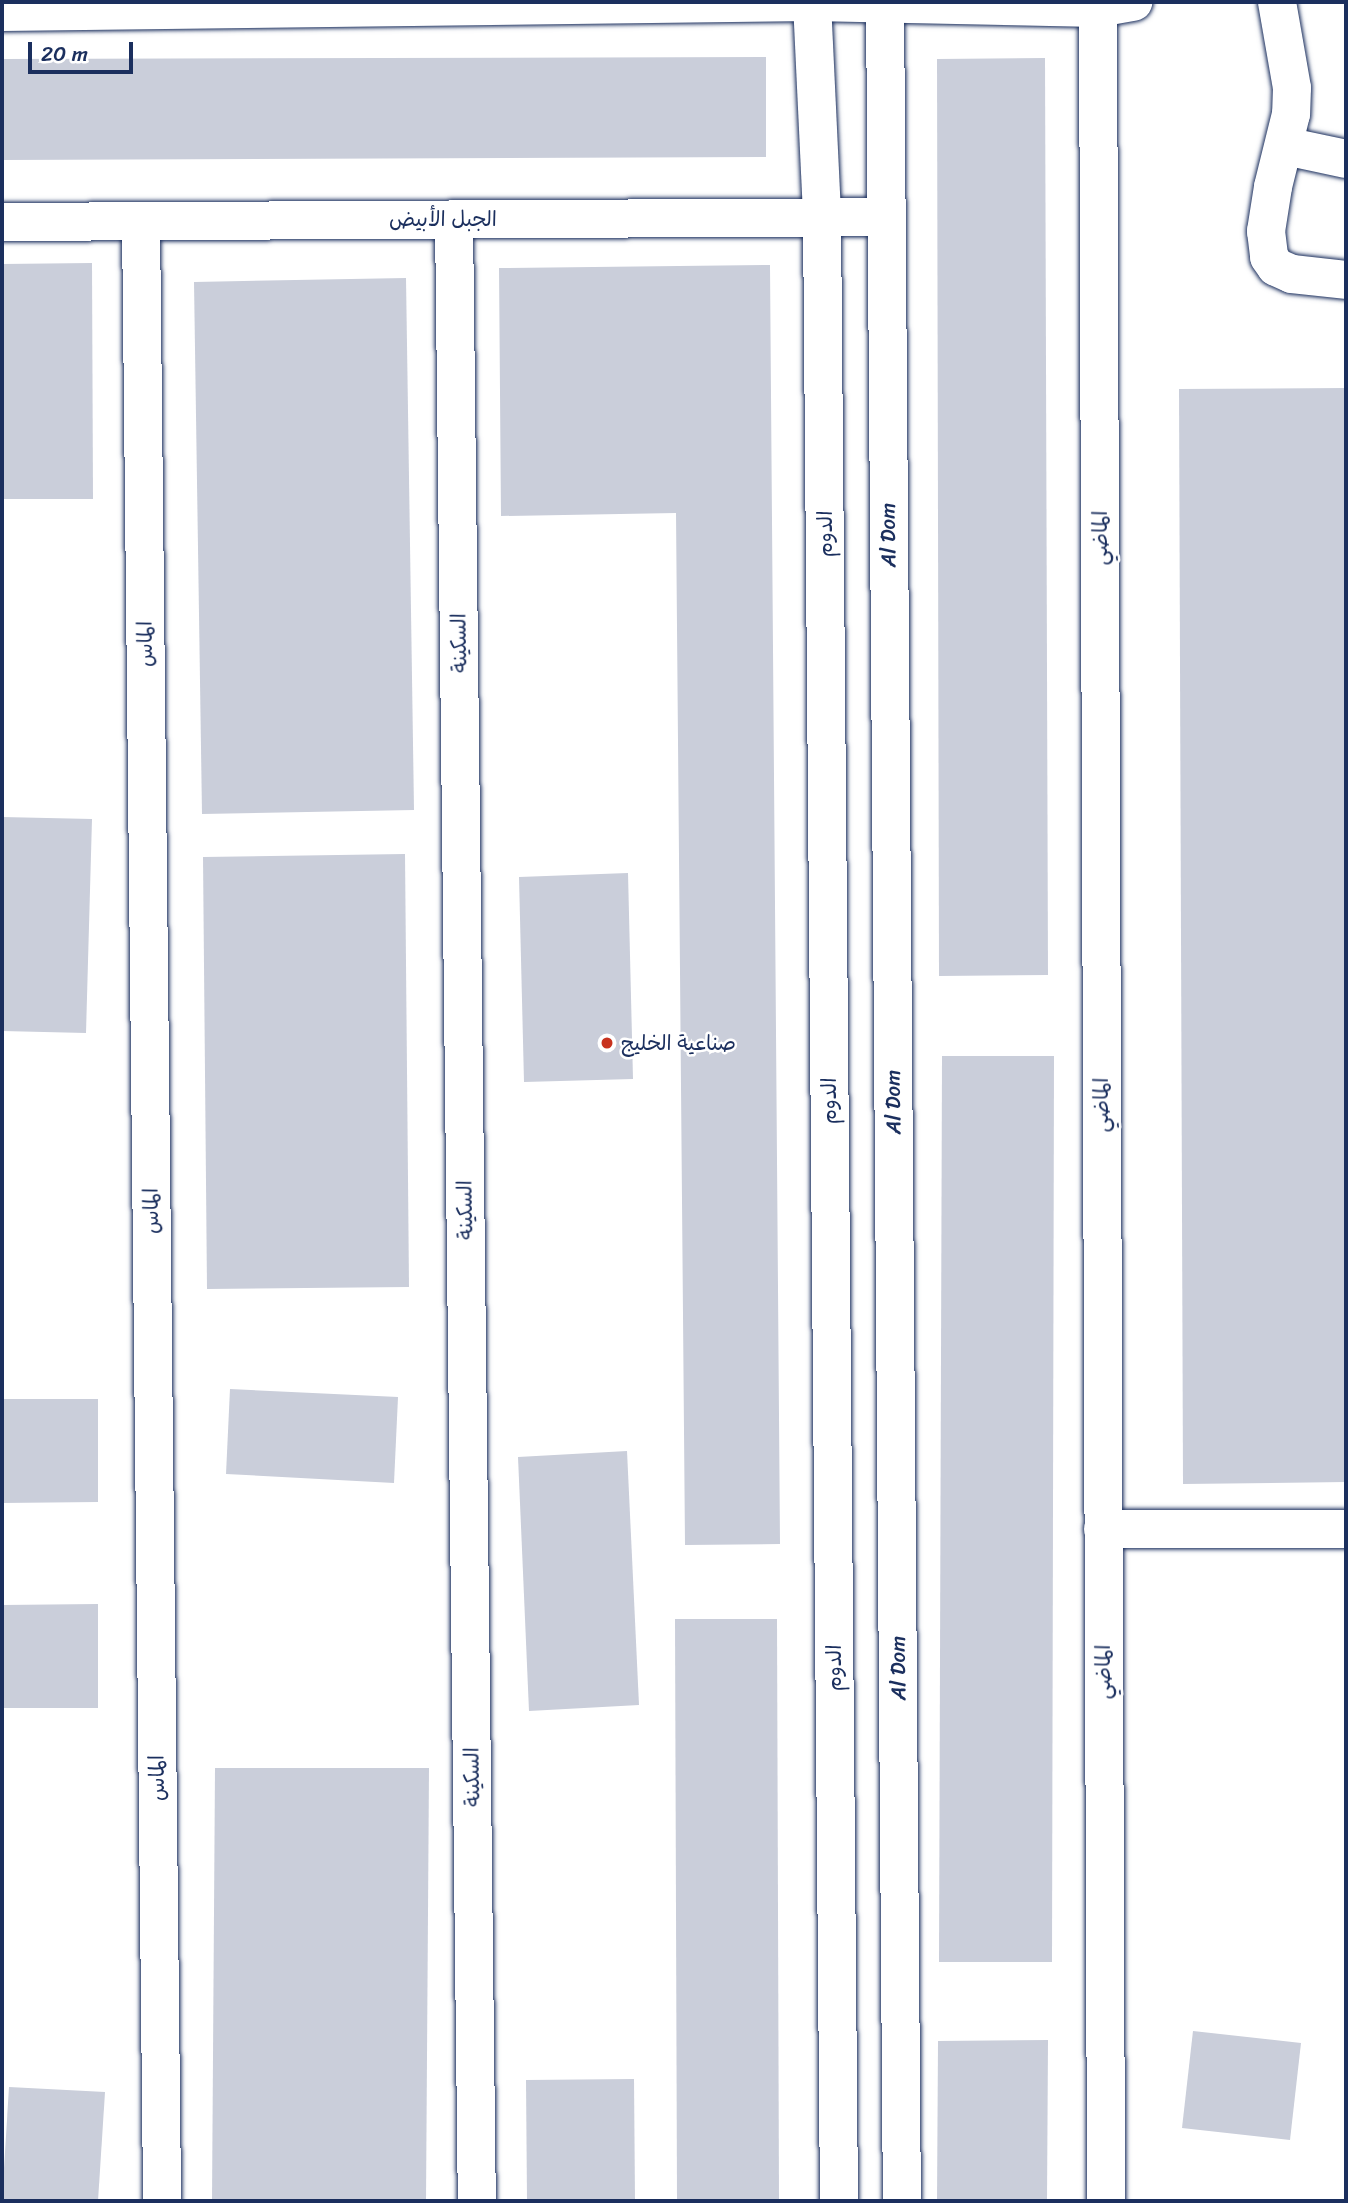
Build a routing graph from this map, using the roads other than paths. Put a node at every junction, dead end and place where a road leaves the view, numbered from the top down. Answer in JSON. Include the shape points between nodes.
{"nodes":[{"id":1,"x":812,"y":2,"type":"edge"},
{"id":2,"x":1277,"y":2,"type":"edge"},
{"id":3,"x":885,"y":3,"type":"edge"},
{"id":4,"x":1116,"y":5,"type":"edge"},
{"id":5,"x":2,"y":12,"type":"edge"},
{"id":6,"x":1284,"y":146,"type":"junction"},
{"id":7,"x":1346,"y":159,"type":"edge"},
{"id":8,"x":822,"y":217,"type":"junction"},
{"id":9,"x":885,"y":217,"type":"junction"},
{"id":10,"x":454,"y":219,"type":"junction"},
{"id":11,"x":141,"y":221,"type":"junction"},
{"id":12,"x":2,"y":222,"type":"edge"},
{"id":13,"x":1346,"y":279,"type":"edge"},
{"id":14,"x":1103,"y":1529,"type":"junction"},
{"id":15,"x":1346,"y":1529,"type":"edge"},
{"id":16,"x":162,"y":2201,"type":"edge"},
{"id":17,"x":477,"y":2201,"type":"edge"},
{"id":18,"x":839,"y":2201,"type":"edge"},
{"id":19,"x":902,"y":2201,"type":"edge"},
{"id":20,"x":1106,"y":2201,"type":"edge"}],
"edges":[{"from":1,"to":3,"type":"street"},
{"from":1,"to":5,"type":"street"},
{"from":1,"to":8,"type":"street","name":"الدوم"},
{"from":2,"to":6,"type":"street","via":[[1292,88]]},
{"from":3,"to":4,"type":"street"},
{"from":3,"to":9,"type":"street","name":"Al Dom"},
{"from":4,"to":14,"type":"street","name":"الماضي"},
{"from":6,"to":7,"type":"street"},
{"from":6,"to":13,"type":"street","via":[[1266,231],[1269,257],[1276,267],[1292,274]]},
{"from":8,"to":9,"type":"street","name":"الجبل الأبيض"},
{"from":8,"to":10,"type":"street","name":"الجبل الأبيض"},
{"from":8,"to":18,"type":"street","name":"الدوم"},
{"from":9,"to":19,"type":"street","name":"Al Dom"},
{"from":10,"to":11,"type":"street","name":"الجبل الأبيض"},
{"from":10,"to":17,"type":"street","name":"السكينة"},
{"from":11,"to":12,"type":"street","name":"الجبل الأبيض"},
{"from":11,"to":16,"type":"street","name":"الماس"},
{"from":14,"to":15,"type":"street"},
{"from":14,"to":20,"type":"street","name":"الماضي"}]}
